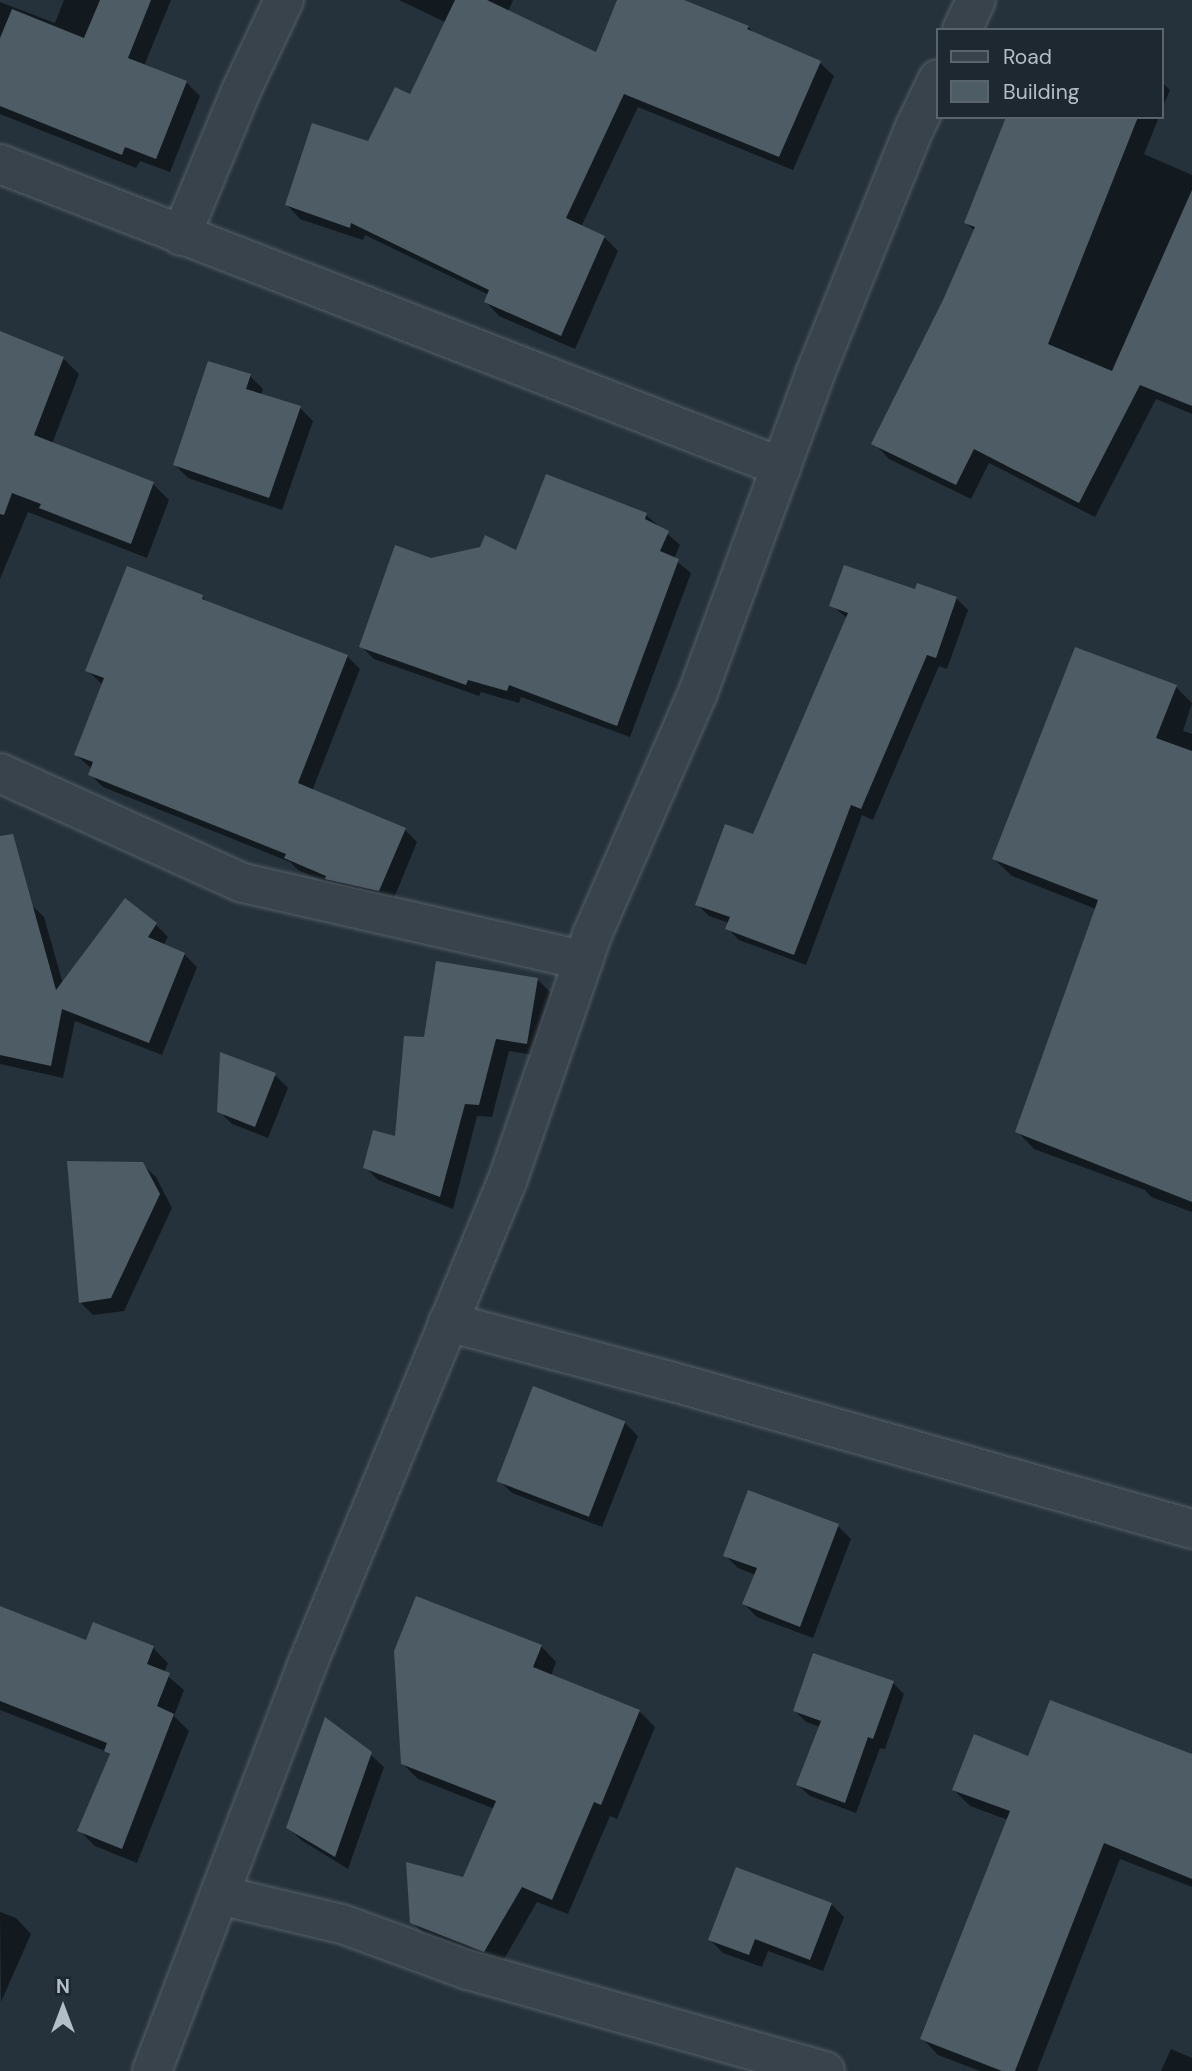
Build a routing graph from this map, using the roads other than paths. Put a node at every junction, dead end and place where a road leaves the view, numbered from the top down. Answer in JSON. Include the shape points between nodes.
{"nodes":[{"id":1,"x":285,"y":0,"type":"edge"},
{"id":2,"x":976,"y":0,"type":"edge"},
{"id":3,"x":963,"y":28,"type":"edge"},
{"id":4,"x":936,"y":83,"type":"edge"},
{"id":5,"x":0,"y":164,"type":"edge"},
{"id":6,"x":181,"y":236,"type":"junction"},
{"id":7,"x":781,"y":467,"type":"junction"},
{"id":8,"x":0,"y":773,"type":"edge"},
{"id":9,"x":583,"y":960,"type":"junction"},
{"id":10,"x":448,"y":1322,"type":"junction"},
{"id":11,"x":1192,"y":1529,"type":"edge"},
{"id":12,"x":219,"y":1895,"type":"junction"},
{"id":13,"x":152,"y":2071,"type":"edge"},
{"id":14,"x":825,"y":2071,"type":"edge"}],
"edges":[{"from":1,"to":6,"type":"street","via":[[241,91]]},
{"from":2,"to":3,"type":"street"},
{"from":4,"to":7,"type":"street","via":[[815,373]]},
{"from":5,"to":6,"type":"street"},
{"from":6,"to":7,"type":"street"},
{"from":7,"to":9,"type":"street","via":[[697,695]]},
{"from":8,"to":9,"type":"street","via":[[243,883]]},
{"from":9,"to":10,"type":"street","via":[[508,1179]]},
{"from":10,"to":11,"type":"street"},
{"from":10,"to":12,"type":"street","via":[[307,1665]]},
{"from":12,"to":13,"type":"street"},
{"from":12,"to":14,"type":"street","via":[[342,1924],[468,1970]]}]}
